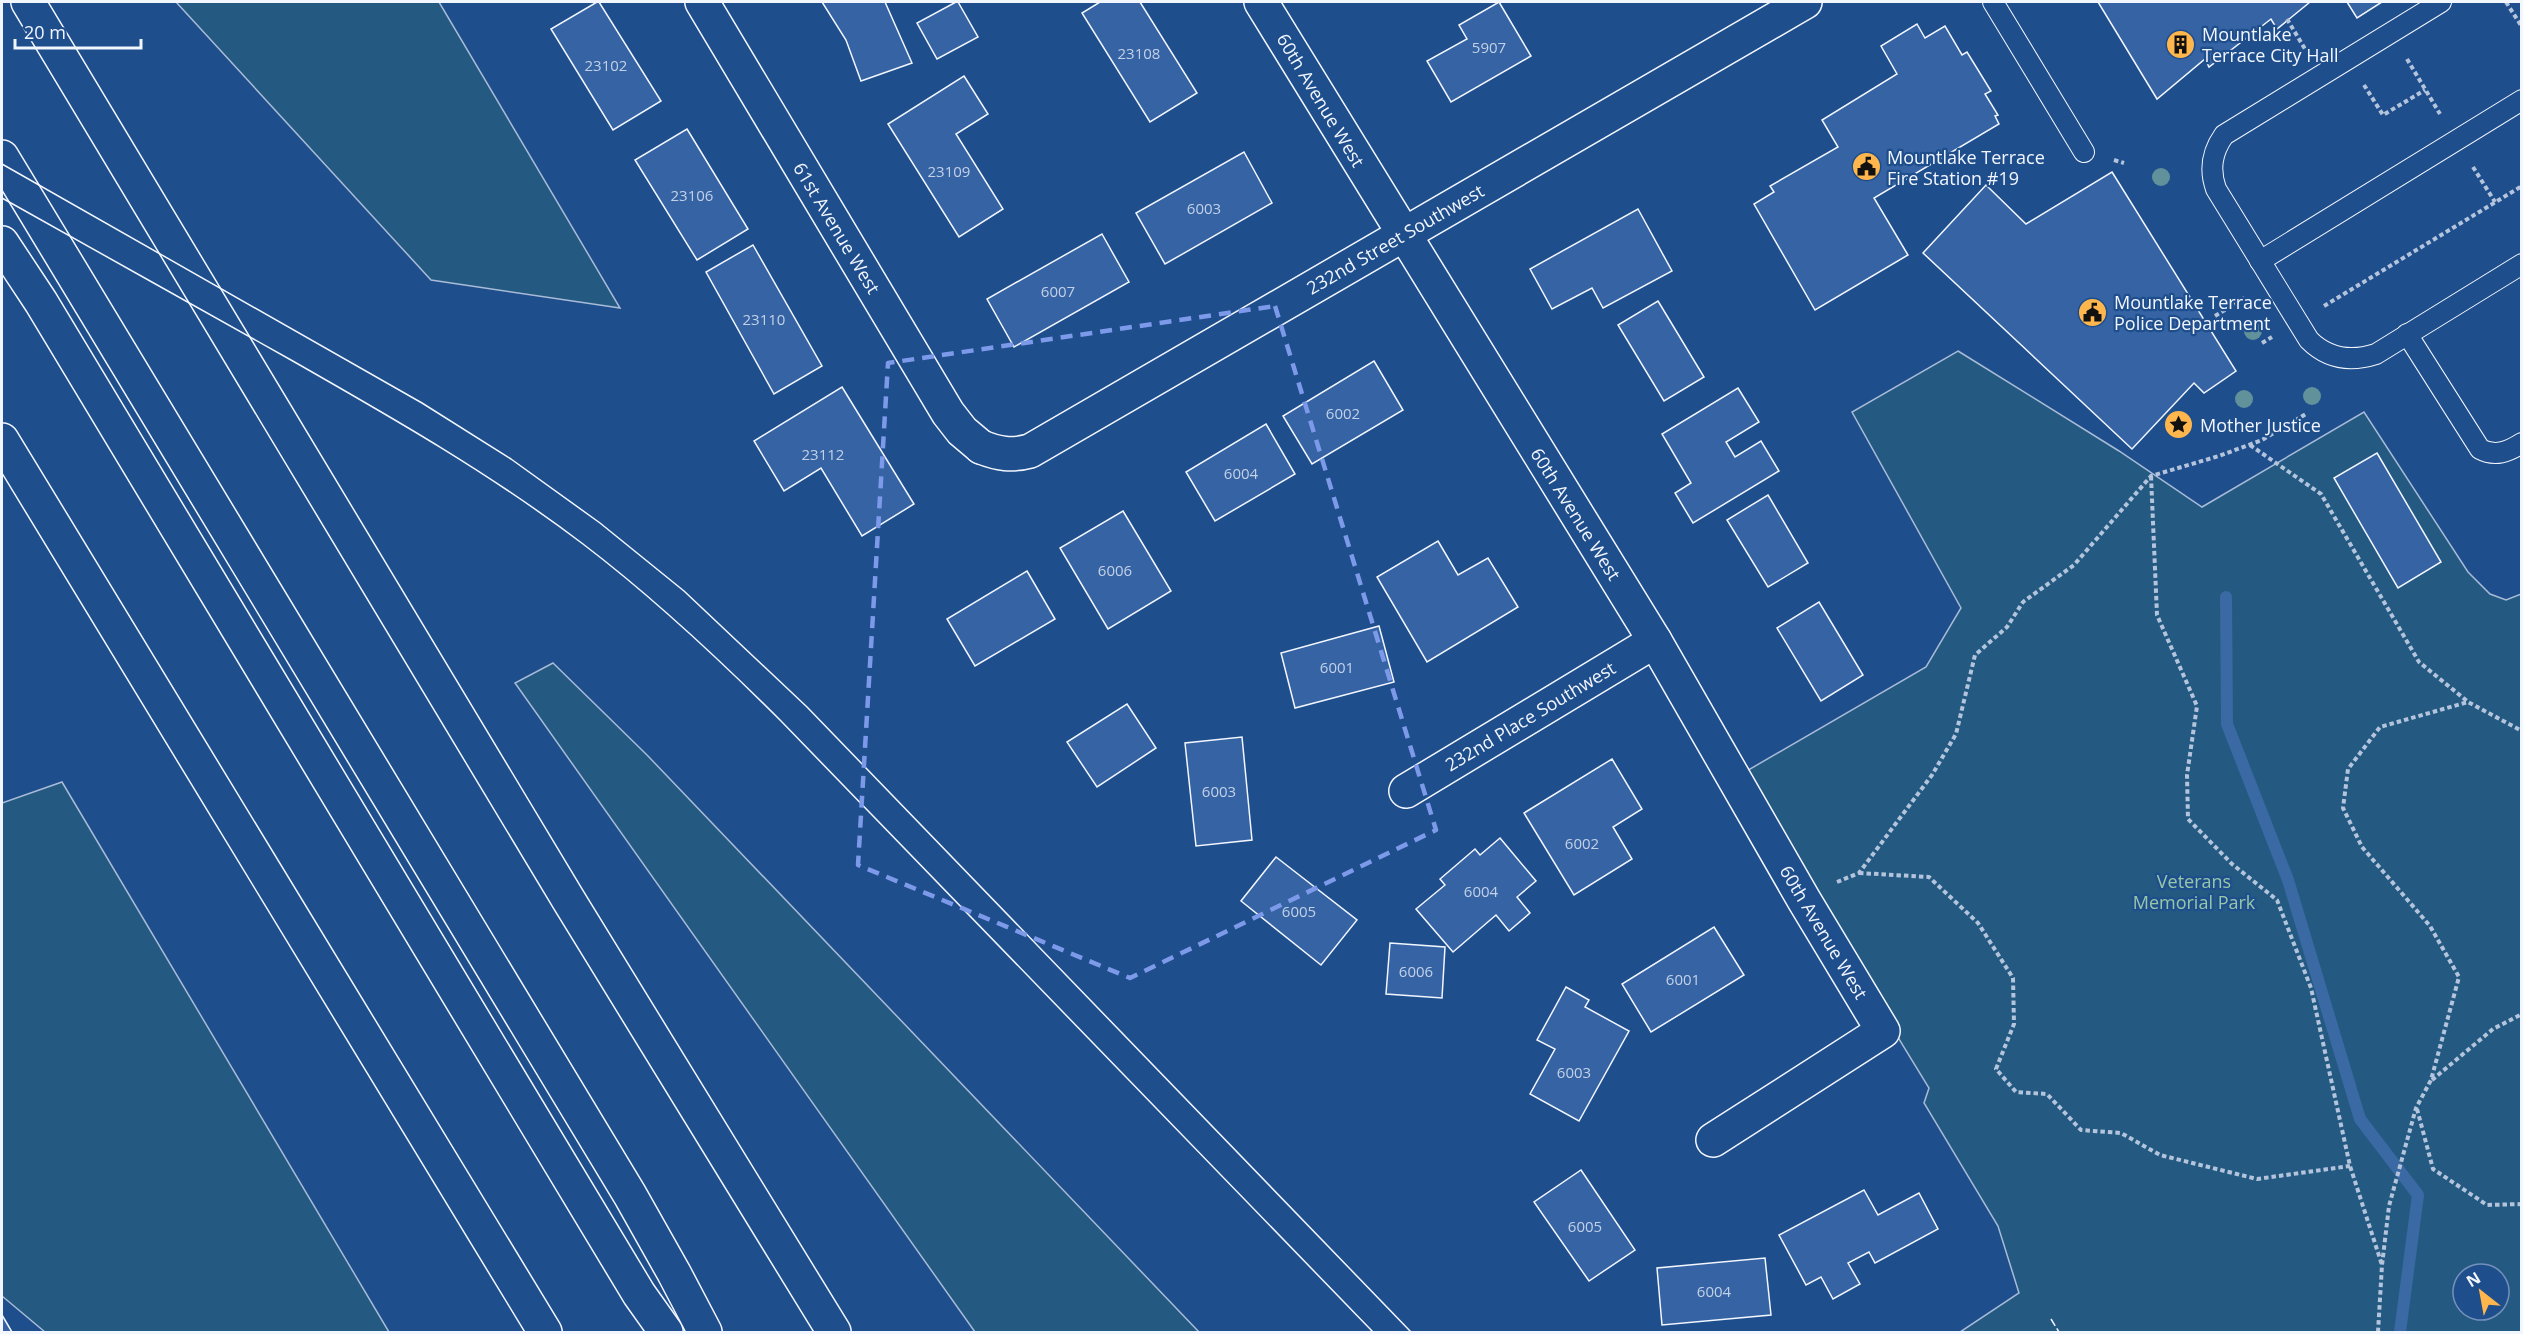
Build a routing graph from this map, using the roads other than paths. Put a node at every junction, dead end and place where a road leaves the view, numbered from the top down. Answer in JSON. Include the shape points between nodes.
{"nodes":[{"id":1,"x":28,"y":2,"type":"edge"},
{"id":2,"x":702,"y":2,"type":"edge"},
{"id":3,"x":1261,"y":2,"type":"edge"},
{"id":4,"x":1805,"y":2,"type":"edge"},
{"id":5,"x":1993,"y":2,"type":"edge"},
{"id":6,"x":2441,"y":2,"type":"edge"},
{"id":7,"x":2522,"y":100,"type":"edge"},
{"id":8,"x":2084,"y":152,"type":"dead end"},
{"id":9,"x":2,"y":157,"type":"edge"},
{"id":10,"x":1404,"y":234,"type":"junction"},
{"id":11,"x":2,"y":243,"type":"edge"},
{"id":12,"x":2260,"y":261,"type":"junction"},
{"id":13,"x":2522,"y":264,"type":"edge"},
{"id":14,"x":2408,"y":334,"type":"junction"},
{"id":15,"x":2,"y":440,"type":"edge"},
{"id":16,"x":2522,"y":443,"type":"edge"},
{"id":17,"x":981,"y":447,"type":"joint"},
{"id":18,"x":1655,"y":641,"type":"junction"},
{"id":19,"x":1406,"y":791,"type":"dead end"},
{"id":20,"x":712,"y":1132,"type":"junction"},
{"id":21,"x":1713,"y":1140,"type":"dead end"},
{"id":22,"x":545,"y":1332,"type":"edge"},
{"id":23,"x":666,"y":1332,"type":"edge"},
{"id":24,"x":705,"y":1332,"type":"edge"},
{"id":25,"x":834,"y":1332,"type":"edge"},
{"id":26,"x":847,"y":1332,"type":"edge"}],
"edges":[{"from":1,"to":20,"type":"main road"},
{"from":2,"to":17,"type":"main road","name":"61st Avenue West","via":[[948,413]]},
{"from":3,"to":10,"type":"main road","name":"60th Avenue West"},
{"from":4,"to":10,"type":"main road","name":"232nd Street Southwest"},
{"from":5,"to":8,"type":"lane"},
{"from":6,"to":12,"type":"lane","via":[[2232,130],[2218,144],[2212,179]]},
{"from":7,"to":12,"type":"lane"},
{"from":9,"to":24,"type":"main road","via":[[630,1195]]},
{"from":10,"to":17,"type":"main road","name":"232nd Street Southwest","via":[[1030,451],[1013,455]]},
{"from":10,"to":18,"type":"main road","name":"60th Avenue West"},
{"from":11,"to":23,"type":"main road","via":[[639,1294]]},
{"from":12,"to":14,"type":"lane","via":[[2309,340],[2324,352],[2344,358],[2365,358]]},
{"from":13,"to":14,"type":"lane"},
{"from":14,"to":16,"type":"lane","via":[[2480,449],[2501,453]]},
{"from":15,"to":22,"type":"main road"},
{"from":18,"to":19,"type":"main road","name":"232nd Place Southwest"},
{"from":18,"to":21,"type":"main road","name":"60th Avenue West","via":[[1883,1031]]},
{"from":20,"to":25,"type":"main road"},
{"from":20,"to":26,"type":"main road"}]}
